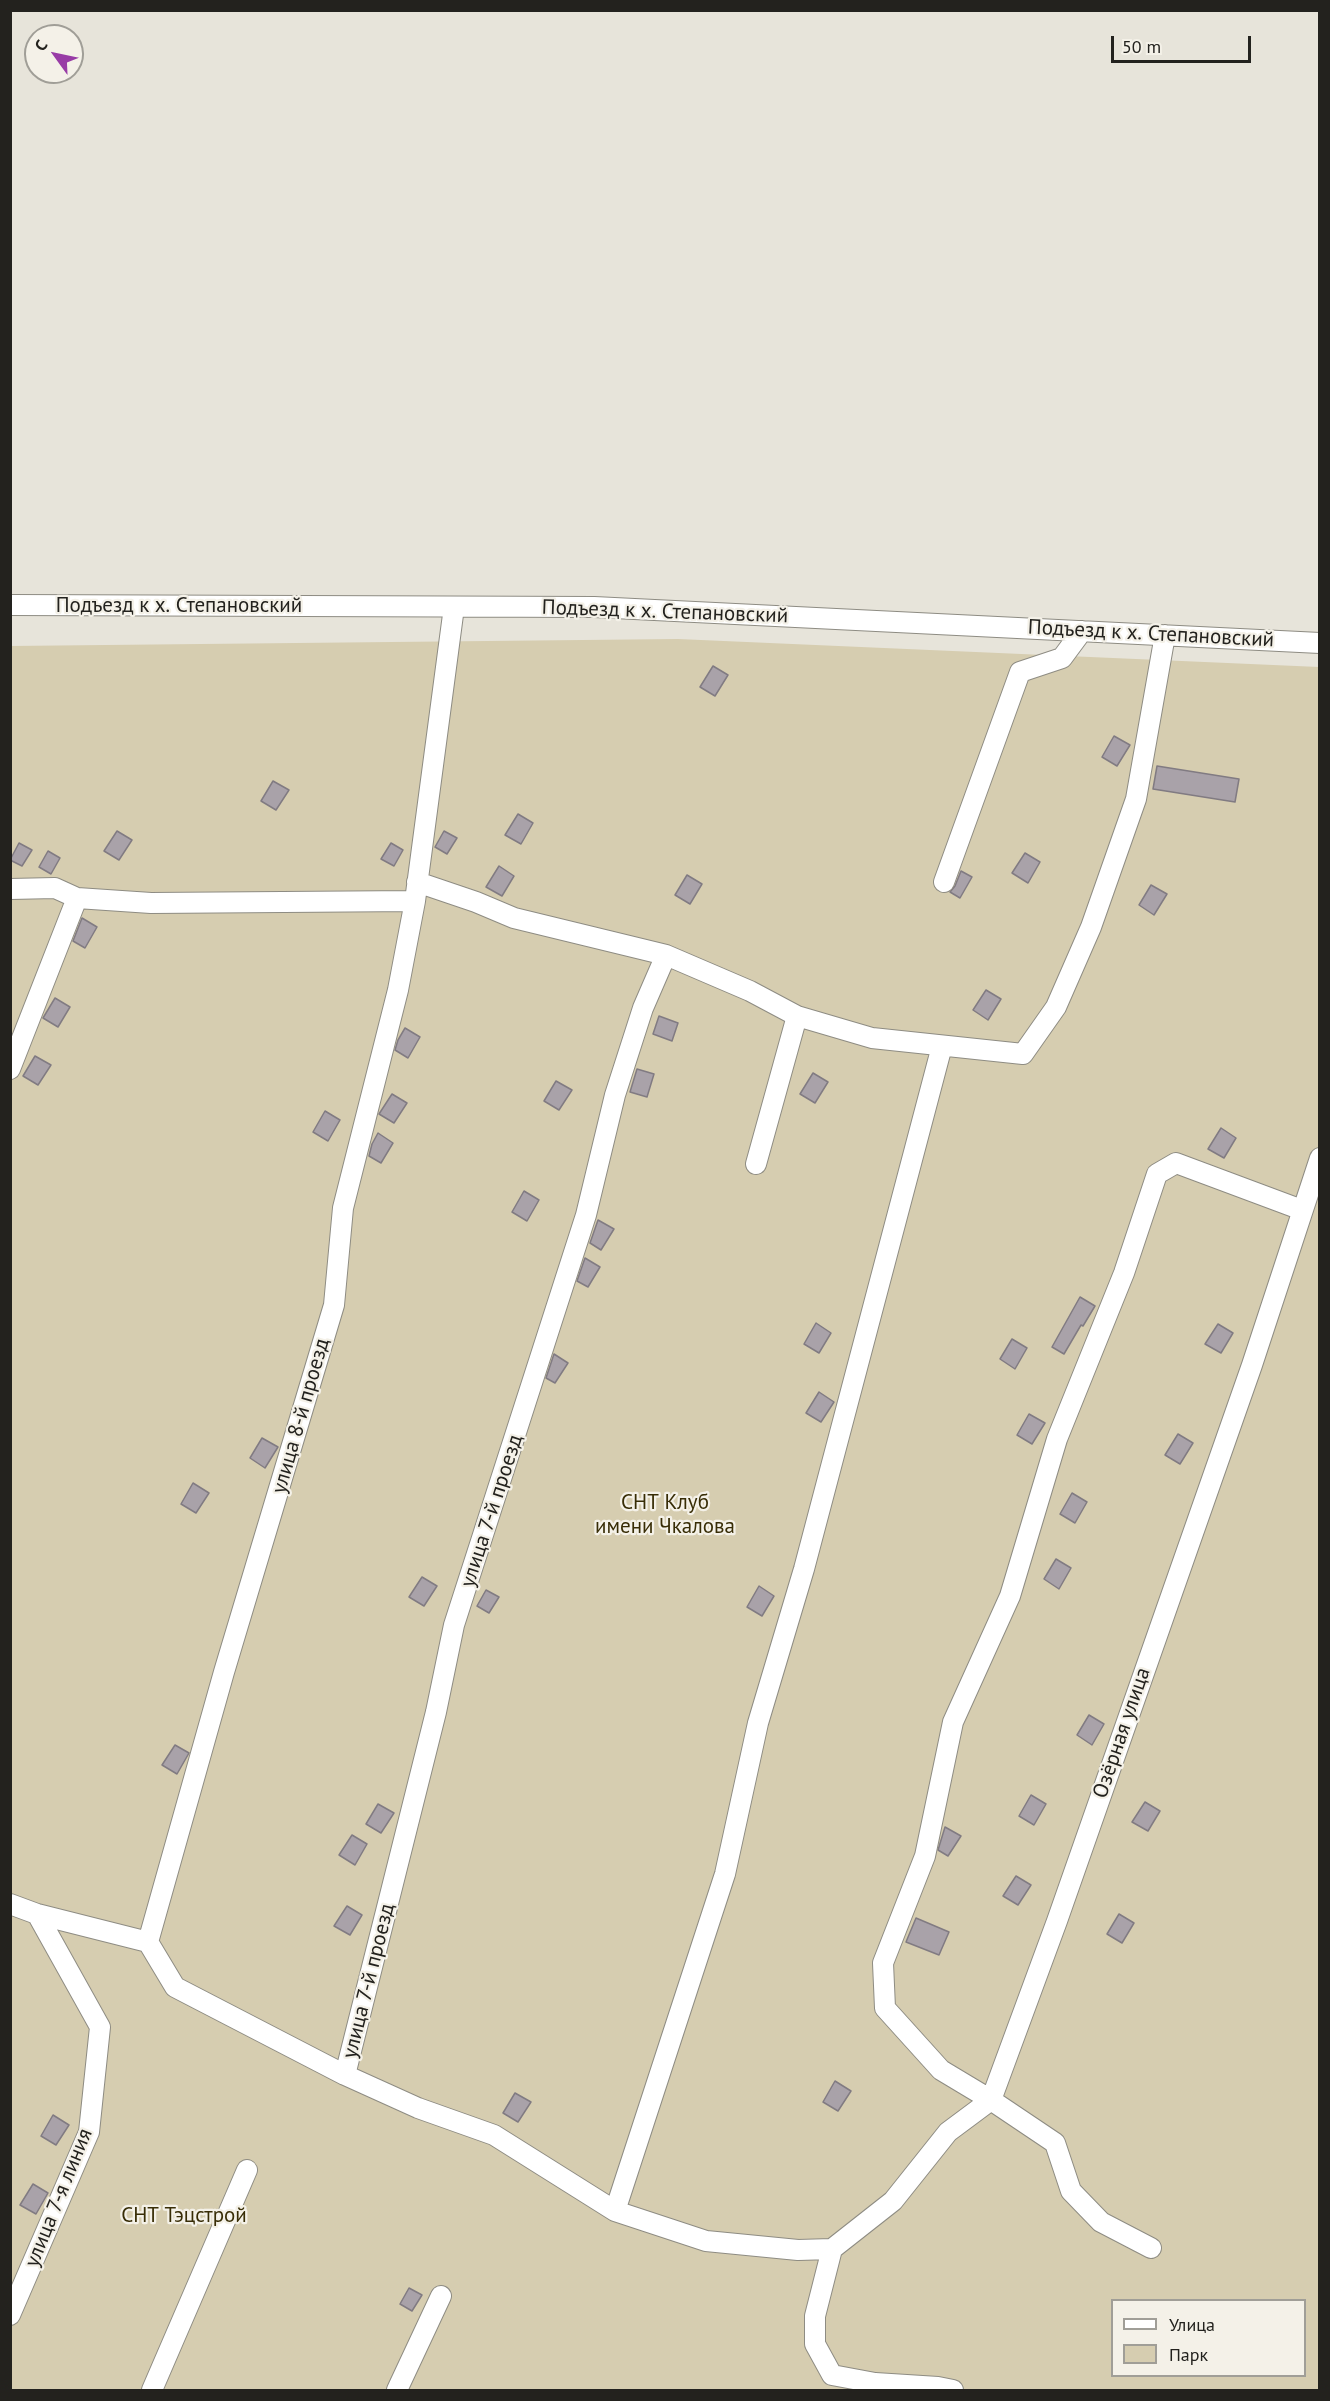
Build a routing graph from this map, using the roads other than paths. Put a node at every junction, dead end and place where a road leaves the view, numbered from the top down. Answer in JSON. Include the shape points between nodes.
{"nodes":[{"id":1,"x":10,"y":605,"type":"edge"},
{"id":2,"x":453,"y":608,"type":"junction"},
{"id":3,"x":1082,"y":631,"type":"junction"},
{"id":4,"x":1165,"y":635,"type":"junction"},
{"id":5,"x":1320,"y":642,"type":"edge"},
{"id":6,"x":944,"y":882,"type":"dead end"},
{"id":7,"x":10,"y":889,"type":"edge"},
{"id":8,"x":416,"y":892,"type":"junction"},
{"id":9,"x":77,"y":898,"type":"junction"},
{"id":10,"x":666,"y":955,"type":"junction"},
{"id":11,"x":797,"y":1016,"type":"junction"},
{"id":12,"x":942,"y":1046,"type":"junction"},
{"id":13,"x":10,"y":1070,"type":"edge"},
{"id":14,"x":1320,"y":1158,"type":"edge"},
{"id":15,"x":756,"y":1164,"type":"dead end"},
{"id":16,"x":1302,"y":1210,"type":"junction"},
{"id":17,"x":10,"y":1904,"type":"edge"},
{"id":18,"x":37,"y":1914,"type":"junction"},
{"id":19,"x":148,"y":1942,"type":"junction"},
{"id":20,"x":345,"y":2075,"type":"junction"},
{"id":21,"x":991,"y":2100,"type":"junction"},
{"id":22,"x":247,"y":2170,"type":"dead end"},
{"id":23,"x":615,"y":2211,"type":"junction"},
{"id":24,"x":1151,"y":2248,"type":"dead end"},
{"id":25,"x":832,"y":2249,"type":"junction"},
{"id":26,"x":441,"y":2296,"type":"dead end"},
{"id":27,"x":10,"y":2315,"type":"edge"},
{"id":28,"x":152,"y":2391,"type":"edge"},
{"id":29,"x":397,"y":2391,"type":"edge"},
{"id":30,"x":953,"y":2391,"type":"edge"}],
"edges":[{"from":1,"to":2,"type":"street","name":"Подъезд к х. Степановский"},
{"from":2,"to":3,"type":"street","name":"Подъезд к х. Степановский","via":[[594,607]]},
{"from":2,"to":8,"type":"street","name":"улица 8-й проезд"},
{"from":3,"to":4,"type":"street","name":"Подъезд к х. Степановский"},
{"from":3,"to":6,"type":"street","via":[[1062,658],[1020,672]]},
{"from":4,"to":5,"type":"street","name":"Подъезд к х. Степановский"},
{"from":4,"to":12,"type":"street","via":[[1136,799],[1091,927],[1056,1007],[1023,1054]]},
{"from":7,"to":9,"type":"street","via":[[55,888]]},
{"from":8,"to":9,"type":"street","via":[[151,903]]},
{"from":8,"to":10,"type":"street","via":[[476,902],[514,918]]},
{"from":8,"to":19,"type":"street","name":"улица 8-й проезд","via":[[398,990],[343,1208],[334,1305]]},
{"from":9,"to":13,"type":"street"},
{"from":10,"to":11,"type":"street"},
{"from":10,"to":20,"type":"street","name":"улица 7-й проезд","via":[[643,1008],[586,1215],[454,1625]]},
{"from":11,"to":12,"type":"street","via":[[872,1038]]},
{"from":11,"to":15,"type":"street"},
{"from":12,"to":23,"type":"street","via":[[804,1569],[758,1723],[725,1874]]},
{"from":14,"to":16,"type":"street","name":"Озёрная улица"},
{"from":16,"to":21,"type":"street","name":"Озёрная улица","via":[[1252,1365]]},
{"from":16,"to":21,"type":"street","via":[[1176,1163],[1157,1174],[1124,1273],[1057,1439],[1010,1596],[953,1722],[925,1856],[883,1963],[885,2008],[942,2070]]},
{"from":17,"to":18,"type":"street"},
{"from":18,"to":19,"type":"street"},
{"from":18,"to":27,"type":"street","name":"улица 7-я линия","via":[[100,2027],[89,2132]]},
{"from":19,"to":20,"type":"street","via":[[175,1987]]},
{"from":20,"to":23,"type":"street","via":[[418,2108],[494,2135]]},
{"from":21,"to":24,"type":"street","via":[[1055,2143],[1071,2191],[1101,2222]]},
{"from":21,"to":25,"type":"street","via":[[948,2132],[893,2201]]},
{"from":22,"to":28,"type":"street"},
{"from":23,"to":25,"type":"street","via":[[706,2241],[798,2250]]},
{"from":25,"to":30,"type":"street","via":[[815,2316],[815,2344],[832,2375]]},
{"from":26,"to":29,"type":"street"}]}
